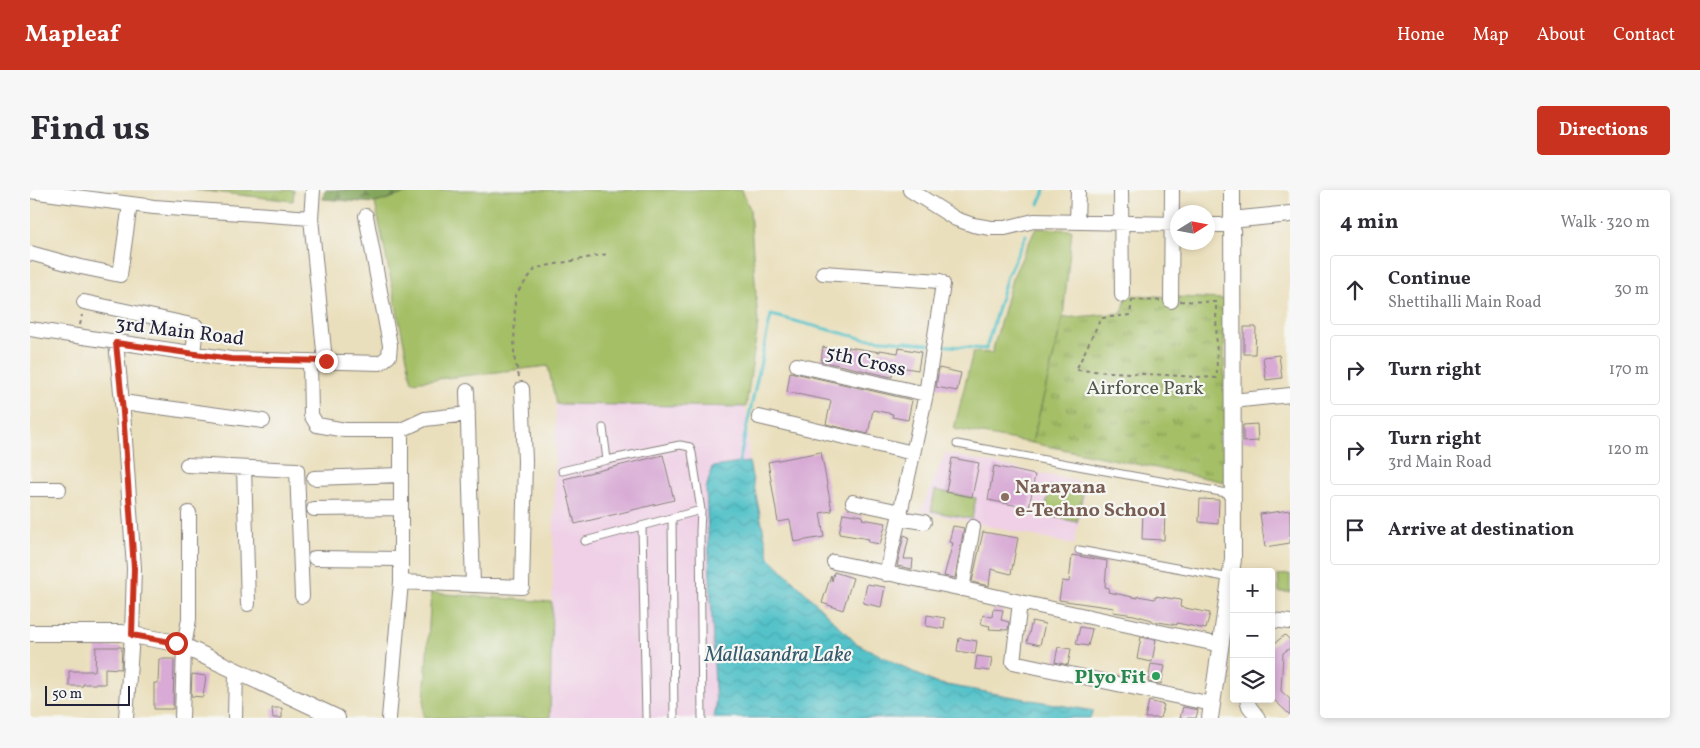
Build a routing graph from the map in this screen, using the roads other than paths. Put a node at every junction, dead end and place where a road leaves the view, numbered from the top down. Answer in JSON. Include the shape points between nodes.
{"nodes":[{"id":1,"x":313,"y":190,"type":"edge"},
{"id":2,"x":910,"y":190,"type":"edge"},
{"id":3,"x":1078,"y":190,"type":"edge"},
{"id":4,"x":1121,"y":190,"type":"edge"},
{"id":5,"x":1172,"y":190,"type":"edge"},
{"id":6,"x":1232,"y":190,"type":"edge"},
{"id":7,"x":30,"y":191,"type":"edge"},
{"id":8,"x":130,"y":204,"type":"junction"},
{"id":9,"x":1173,"y":205,"type":"edge"},
{"id":10,"x":1290,"y":214,"type":"edge"},
{"id":11,"x":366,"y":216,"type":"dead end"},
{"id":12,"x":311,"y":218,"type":"junction"},
{"id":13,"x":1077,"y":222,"type":"junction"},
{"id":14,"x":1121,"y":223,"type":"junction"},
{"id":15,"x":1231,"y":223,"type":"junction"},
{"id":16,"x":1170,"y":224,"type":"edge"},
{"id":17,"x":1215,"y":224,"type":"edge"},
{"id":18,"x":1174,"y":250,"type":"edge"},
{"id":19,"x":30,"y":253,"type":"edge"},
{"id":20,"x":823,"y":273,"type":"dead end"},
{"id":21,"x":1122,"y":295,"type":"dead end"},
{"id":22,"x":1171,"y":301,"type":"road end"},
{"id":23,"x":84,"y":302,"type":"road end"},
{"id":24,"x":30,"y":329,"type":"edge"},
{"id":25,"x":116,"y":343,"type":"junction"},
{"id":26,"x":193,"y":354,"type":"junction"},
{"id":27,"x":310,"y":361,"type":"junction"},
{"id":28,"x":326,"y":361,"type":"junction"},
{"id":29,"x":797,"y":365,"type":"dead end"},
{"id":30,"x":522,"y":389,"type":"road end"},
{"id":31,"x":467,"y":391,"type":"dead end"},
{"id":32,"x":926,"y":394,"type":"junction"},
{"id":33,"x":1290,"y":395,"type":"edge"},
{"id":34,"x":1232,"y":401,"type":"junction"},
{"id":35,"x":122,"y":402,"type":"junction"},
{"id":36,"x":468,"y":414,"type":"junction"},
{"id":37,"x":759,"y":417,"type":"dead end"},
{"id":38,"x":264,"y":422,"type":"dead end"},
{"id":39,"x":603,"y":428,"type":"dead end"},
{"id":40,"x":401,"y":430,"type":"junction"},
{"id":41,"x":957,"y":444,"type":"dead end"},
{"id":42,"x":913,"y":453,"type":"junction"},
{"id":43,"x":607,"y":460,"type":"junction"},
{"id":44,"x":187,"y":465,"type":"dead end"},
{"id":45,"x":244,"y":468,"type":"junction"},
{"id":46,"x":562,"y":471,"type":"dead end"},
{"id":47,"x":400,"y":475,"type":"junction"},
{"id":48,"x":314,"y":478,"type":"dead end"},
{"id":49,"x":30,"y":489,"type":"edge"},
{"id":50,"x":59,"y":489,"type":"dead end"},
{"id":51,"x":1232,"y":494,"type":"junction"},
{"id":52,"x":853,"y":502,"type":"dead end"},
{"id":53,"x":401,"y":508,"type":"junction"},
{"id":54,"x":314,"y":509,"type":"dead end"},
{"id":55,"x":701,"y":510,"type":"junction"},
{"id":56,"x":189,"y":513,"type":"dead end"},
{"id":57,"x":900,"y":515,"type":"junction"},
{"id":58,"x":672,"y":518,"type":"junction"},
{"id":59,"x":924,"y":522,"type":"dead end"},
{"id":60,"x":642,"y":526,"type":"junction"},
{"id":61,"x":973,"y":527,"type":"dead end"},
{"id":62,"x":585,"y":541,"type":"dead end"},
{"id":63,"x":1078,"y":550,"type":"dead end"},
{"id":64,"x":315,"y":558,"type":"dead end"},
{"id":65,"x":400,"y":559,"type":"junction"},
{"id":66,"x":834,"y":562,"type":"dead end"},
{"id":67,"x":1232,"y":568,"type":"edge"},
{"id":68,"x":886,"y":574,"type":"junction"},
{"id":69,"x":1230,"y":578,"type":"joint"},
{"id":70,"x":400,"y":582,"type":"junction"},
{"id":71,"x":473,"y":584,"type":"junction"},
{"id":72,"x":962,"y":589,"type":"junction"},
{"id":73,"x":302,"y":596,"type":"dead end"},
{"id":74,"x":1020,"y":602,"type":"junction"},
{"id":75,"x":248,"y":604,"type":"dead end"},
{"id":76,"x":1275,"y":620,"type":"edge"},
{"id":77,"x":1290,"y":622,"type":"edge"},
{"id":78,"x":30,"y":633,"type":"edge"},
{"id":79,"x":132,"y":635,"type":"junction"},
{"id":80,"x":1221,"y":645,"type":"junction"},
{"id":81,"x":184,"y":646,"type":"junction"},
{"id":82,"x":236,"y":671,"type":"junction"},
{"id":83,"x":1248,"y":703,"type":"edge"},
{"id":84,"x":1211,"y":711,"type":"edge"},
{"id":85,"x":126,"y":718,"type":"edge"},
{"id":86,"x":182,"y":718,"type":"edge"},
{"id":87,"x":235,"y":718,"type":"edge"},
{"id":88,"x":337,"y":718,"type":"edge"},
{"id":89,"x":389,"y":718,"type":"edge"},
{"id":90,"x":646,"y":718,"type":"edge"},
{"id":91,"x":674,"y":718,"type":"edge"},
{"id":92,"x":702,"y":718,"type":"edge"},
{"id":93,"x":1258,"y":718,"type":"edge"}],
"edges":[{"from":1,"to":12,"type":"street"},
{"from":2,"to":13,"type":"street","via":[[956,219],[973,225],[1005,228],[1034,221]]},
{"from":3,"to":13,"type":"street"},
{"from":4,"to":14,"type":"street"},
{"from":5,"to":9,"type":"street"},
{"from":6,"to":15,"type":"street"},
{"from":7,"to":8,"type":"street"},
{"from":8,"to":12,"type":"street"},
{"from":8,"to":19,"type":"street","via":[[120,275]]},
{"from":10,"to":15,"type":"street"},
{"from":11,"to":28,"type":"street","name":"3rd Main Road","via":[[390,345],[389,356],[380,362]]},
{"from":12,"to":28,"type":"street"},
{"from":13,"to":14,"type":"street"},
{"from":14,"to":16,"type":"street"},
{"from":14,"to":21,"type":"street"},
{"from":15,"to":17,"type":"street"},
{"from":15,"to":34,"type":"street"},
{"from":18,"to":22,"type":"street"},
{"from":20,"to":32,"type":"street","via":[[942,282],[944,287]]},
{"from":23,"to":26,"type":"street","via":[[196,326]]},
{"from":24,"to":25,"type":"street","name":"3rd Main Road"},
{"from":25,"to":26,"type":"street","name":"3rd Main Road"},
{"from":25,"to":35,"type":"street"},
{"from":26,"to":27,"type":"street","name":"3rd Main Road","via":[[231,359]]},
{"from":27,"to":28,"type":"street","name":"3rd Main Road"},
{"from":27,"to":40,"type":"street","via":[[311,415],[317,425],[345,430]]},
{"from":29,"to":32,"type":"street","name":"5th Cross"},
{"from":30,"to":71,"type":"street","via":[[525,460],[522,587]]},
{"from":31,"to":36,"type":"street"},
{"from":32,"to":42,"type":"street"},
{"from":33,"to":34,"type":"street"},
{"from":34,"to":51,"type":"street"},
{"from":35,"to":38,"type":"street"},
{"from":35,"to":79,"type":"street","via":[[134,568]]},
{"from":36,"to":40,"type":"street","via":[[426,420]]},
{"from":36,"to":71,"type":"street"},
{"from":37,"to":42,"type":"street"},
{"from":39,"to":43,"type":"lane"},
{"from":40,"to":47,"type":"street"},
{"from":41,"to":51,"type":"lane"},
{"from":42,"to":57,"type":"street"},
{"from":43,"to":46,"type":"lane"},
{"from":43,"to":55,"type":"lane","via":[[680,445],[690,447]]},
{"from":44,"to":45,"type":"street"},
{"from":45,"to":73,"type":"street","via":[[297,470]]},
{"from":45,"to":75,"type":"street"},
{"from":47,"to":48,"type":"street"},
{"from":47,"to":53,"type":"street"},
{"from":49,"to":50,"type":"street"},
{"from":51,"to":67,"type":"street"},
{"from":52,"to":57,"type":"street"},
{"from":53,"to":54,"type":"street"},
{"from":53,"to":65,"type":"street"},
{"from":55,"to":58,"type":"lane"},
{"from":55,"to":92,"type":"lane"},
{"from":56,"to":81,"type":"street","via":[[189,619]]},
{"from":57,"to":59,"type":"street"},
{"from":57,"to":68,"type":"street"},
{"from":58,"to":60,"type":"lane"},
{"from":58,"to":91,"type":"lane"},
{"from":60,"to":62,"type":"lane"},
{"from":60,"to":90,"type":"lane"},
{"from":61,"to":72,"type":"street"},
{"from":63,"to":69,"type":"lane"},
{"from":64,"to":65,"type":"street"},
{"from":65,"to":70,"type":"street"},
{"from":66,"to":68,"type":"street"},
{"from":68,"to":72,"type":"street"},
{"from":69,"to":80,"type":"street"},
{"from":70,"to":71,"type":"street"},
{"from":70,"to":89,"type":"street"},
{"from":72,"to":74,"type":"street"},
{"from":74,"to":80,"type":"street"},
{"from":74,"to":84,"type":"street","via":[[1013,662]]},
{"from":76,"to":77,"type":"street"},
{"from":78,"to":79,"type":"street"},
{"from":79,"to":81,"type":"street"},
{"from":79,"to":85,"type":"street"},
{"from":80,"to":84,"type":"street"},
{"from":81,"to":82,"type":"street"},
{"from":81,"to":86,"type":"street"},
{"from":82,"to":87,"type":"street"},
{"from":82,"to":88,"type":"street"},
{"from":83,"to":93,"type":"street"}]}
